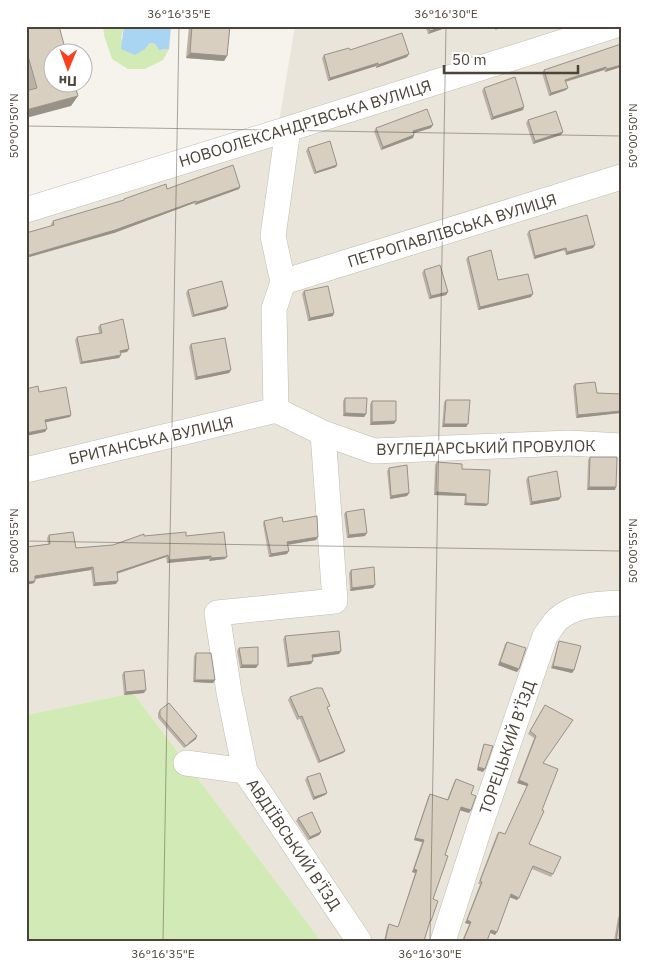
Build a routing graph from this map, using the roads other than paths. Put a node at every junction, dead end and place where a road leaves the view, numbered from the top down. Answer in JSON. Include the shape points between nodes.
{"nodes":[{"id":1,"x":613,"y":26,"type":"edge"},
{"id":2,"x":288,"y":129,"type":"junction"},
{"id":3,"x":621,"y":177,"type":"edge"},
{"id":4,"x":26,"y":210,"type":"edge"},
{"id":5,"x":283,"y":282,"type":"junction"},
{"id":6,"x":276,"y":410,"type":"junction"},
{"id":7,"x":323,"y":433,"type":"junction"},
{"id":8,"x":621,"y":446,"type":"edge"},
{"id":9,"x":26,"y":470,"type":"edge"},
{"id":10,"x":621,"y":603,"type":"edge"},
{"id":11,"x":186,"y":764,"type":"dead end"},
{"id":12,"x":245,"y":771,"type":"junction"},
{"id":13,"x":359,"y":941,"type":"edge"},
{"id":14,"x":443,"y":941,"type":"edge"}],
"edges":[{"from":1,"to":2,"type":"street","name":"НОВООЛЕКСАНДРІВСЬКА ВУЛИЦЯ"},
{"from":2,"to":4,"type":"street","name":"НОВООЛЕКСАНДРІВСЬКА ВУЛИЦЯ"},
{"from":2,"to":5,"type":"street","via":[[273,236]]},
{"from":3,"to":5,"type":"street","name":"ПЕТРОПАВЛІВСЬКА ВУЛИЦЯ"},
{"from":5,"to":6,"type":"street","via":[[274,309]]},
{"from":6,"to":7,"type":"street"},
{"from":6,"to":9,"type":"street","name":"БРИТАНСЬКА ВУЛИЦЯ"},
{"from":7,"to":8,"type":"street","name":"ВУГЛЕДАРСЬКИЙ ПРОВУЛОК","via":[[374,451],[569,443]]},
{"from":7,"to":12,"type":"street","via":[[335,601],[217,613]]},
{"from":10,"to":14,"type":"street","name":"ТОРЕЦЬКИЙ В’ЇЗД","via":[[575,609],[558,620],[546,636]]},
{"from":11,"to":12,"type":"street","name":"АВДІЇВСЬКИЙ В'ЇЗД"},
{"from":12,"to":13,"type":"street","name":"АВДІЇВСЬКИЙ В'ЇЗД"}]}
